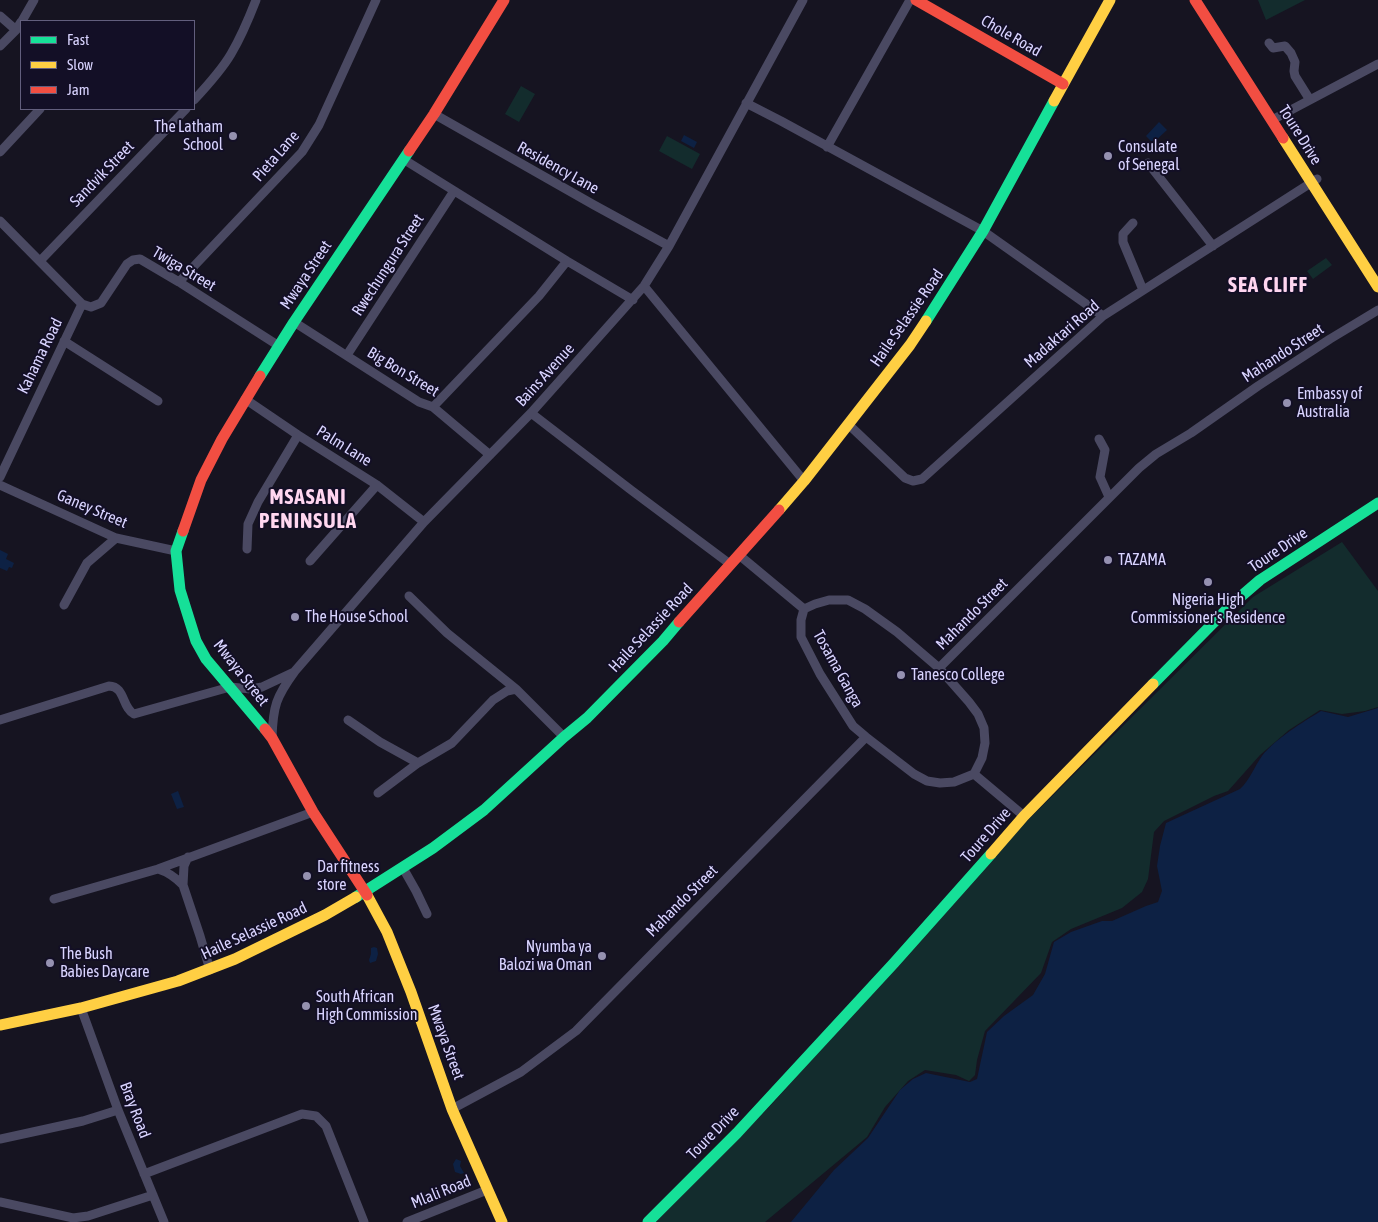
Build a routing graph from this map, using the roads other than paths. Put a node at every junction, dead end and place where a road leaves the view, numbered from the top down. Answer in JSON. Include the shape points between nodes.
{"nodes":[{"id":1,"x":34,"y":0,"type":"edge"},
{"id":2,"x":256,"y":0,"type":"edge"},
{"id":3,"x":376,"y":0,"type":"edge"},
{"id":4,"x":504,"y":0,"type":"edge"},
{"id":5,"x":803,"y":0,"type":"edge"},
{"id":6,"x":910,"y":0,"type":"edge"},
{"id":7,"x":916,"y":0,"type":"edge"},
{"id":8,"x":1110,"y":0,"type":"edge"},
{"id":9,"x":1195,"y":0,"type":"edge"},
{"id":10,"x":0,"y":16,"type":"edge"},
{"id":11,"x":23,"y":20,"type":"edge"},
{"id":12,"x":20,"y":25,"type":"edge"},
{"id":13,"x":1269,"y":43,"type":"dead end"},
{"id":14,"x":0,"y":46,"type":"edge"},
{"id":15,"x":1378,"y":64,"type":"edge"},
{"id":16,"x":1063,"y":84,"type":"junction"},
{"id":17,"x":195,"y":99,"type":"edge"},
{"id":18,"x":1310,"y":100,"type":"junction"},
{"id":19,"x":746,"y":103,"type":"junction"},
{"id":20,"x":39,"y":110,"type":"edge"},
{"id":21,"x":185,"y":110,"type":"edge"},
{"id":22,"x":434,"y":114,"type":"junction"},
{"id":23,"x":1272,"y":120,"type":"junction"},
{"id":24,"x":826,"y":147,"type":"junction"},
{"id":25,"x":0,"y":152,"type":"edge"},
{"id":26,"x":404,"y":159,"type":"junction"},
{"id":27,"x":1148,"y":163,"type":"dead end"},
{"id":28,"x":1314,"y":181,"type":"junction"},
{"id":29,"x":454,"y":191,"type":"junction"},
{"id":30,"x":0,"y":221,"type":"edge"},
{"id":31,"x":1133,"y":223,"type":"dead end"},
{"id":32,"x":983,"y":231,"type":"junction"},
{"id":33,"x":669,"y":246,"type":"junction"},
{"id":34,"x":1213,"y":246,"type":"junction"},
{"id":35,"x":40,"y":261,"type":"junction"},
{"id":36,"x":567,"y":261,"type":"junction"},
{"id":37,"x":179,"y":282,"type":"junction"},
{"id":38,"x":644,"y":286,"type":"junction"},
{"id":39,"x":1378,"y":287,"type":"edge"},
{"id":40,"x":1143,"y":290,"type":"junction"},
{"id":41,"x":633,"y":300,"type":"junction"},
{"id":42,"x":82,"y":304,"type":"junction"},
{"id":43,"x":1378,"y":310,"type":"edge"},
{"id":44,"x":1103,"y":316,"type":"junction"},
{"id":45,"x":294,"y":322,"type":"junction"},
{"id":46,"x":64,"y":341,"type":"junction"},
{"id":47,"x":279,"y":346,"type":"junction"},
{"id":48,"x":347,"y":355,"type":"junction"},
{"id":49,"x":245,"y":399,"type":"junction"},
{"id":50,"x":158,"y":401,"type":"dead end"},
{"id":51,"x":433,"y":407,"type":"junction"},
{"id":52,"x":532,"y":413,"type":"junction"},
{"id":53,"x":848,"y":424,"type":"junction"},
{"id":54,"x":298,"y":435,"type":"junction"},
{"id":55,"x":1099,"y":439,"type":"dead end"},
{"id":56,"x":490,"y":455,"type":"junction"},
{"id":57,"x":0,"y":477,"type":"edge"},
{"id":58,"x":804,"y":481,"type":"junction"},
{"id":59,"x":0,"y":485,"type":"edge"},
{"id":60,"x":377,"y":485,"type":"junction"},
{"id":61,"x":1109,"y":497,"type":"junction"},
{"id":62,"x":1378,"y":503,"type":"edge"},
{"id":63,"x":424,"y":522,"type":"junction"},
{"id":64,"x":116,"y":538,"type":"junction"},
{"id":65,"x":247,"y":549,"type":"dead end"},
{"id":66,"x":176,"y":551,"type":"junction"},
{"id":67,"x":739,"y":555,"type":"junction"},
{"id":68,"x":310,"y":561,"type":"dead end"},
{"id":69,"x":730,"y":564,"type":"junction"},
{"id":70,"x":409,"y":596,"type":"dead end"},
{"id":71,"x":64,"y":605,"type":"dead end"},
{"id":72,"x":804,"y":609,"type":"junction"},
{"id":73,"x":939,"y":668,"type":"junction"},
{"id":74,"x":295,"y":671,"type":"junction"},
{"id":75,"x":230,"y":687,"type":"junction"},
{"id":76,"x":516,"y":689,"type":"junction"},
{"id":77,"x":0,"y":720,"type":"edge"},
{"id":78,"x":348,"y":720,"type":"dead end"},
{"id":79,"x":564,"y":737,"type":"junction"},
{"id":80,"x":866,"y":737,"type":"junction"},
{"id":81,"x":272,"y":738,"type":"junction"},
{"id":82,"x":418,"y":763,"type":"junction"},
{"id":83,"x":974,"y":774,"type":"junction"},
{"id":84,"x":378,"y":792,"type":"dead end"},
{"id":85,"x":313,"y":812,"type":"junction"},
{"id":86,"x":1024,"y":816,"type":"junction"},
{"id":87,"x":188,"y":857,"type":"junction"},
{"id":88,"x":403,"y":868,"type":"junction"},
{"id":89,"x":158,"y":869,"type":"junction"},
{"id":90,"x":183,"y":885,"type":"junction"},
{"id":91,"x":365,"y":892,"type":"junction"},
{"id":92,"x":54,"y":899,"type":"dead end"},
{"id":93,"x":427,"y":914,"type":"dead end"},
{"id":94,"x":210,"y":970,"type":"junction"},
{"id":95,"x":81,"y":1008,"type":"junction"},
{"id":96,"x":0,"y":1025,"type":"edge"},
{"id":97,"x":452,"y":1109,"type":"junction"},
{"id":98,"x":118,"y":1110,"type":"junction"},
{"id":99,"x":0,"y":1139,"type":"edge"},
{"id":100,"x":144,"y":1174,"type":"junction"},
{"id":101,"x":487,"y":1190,"type":"junction"},
{"id":102,"x":153,"y":1195,"type":"junction"},
{"id":103,"x":0,"y":1202,"type":"edge"},
{"id":104,"x":164,"y":1222,"type":"edge"},
{"id":105,"x":364,"y":1222,"type":"edge"},
{"id":106,"x":407,"y":1222,"type":"edge"},
{"id":107,"x":502,"y":1222,"type":"edge"},
{"id":108,"x":648,"y":1222,"type":"edge"}],
"edges":[{"from":1,"to":11,"type":"street"},
{"from":2,"to":17,"type":"street","via":[[231,55]]},
{"from":3,"to":37,"type":"street","name":"Pieta Lane","via":[[319,125],[302,152]]},
{"from":4,"to":22,"type":"street","name":"Mwaya Street"},
{"from":5,"to":19,"type":"street","name":"Bains Avenue"},
{"from":6,"to":24,"type":"street"},
{"from":7,"to":16,"type":"street","name":"Chole Road"},
{"from":8,"to":16,"type":"street","name":"Haile Selassie Road"},
{"from":9,"to":23,"type":"street","name":"Toure Drive"},
{"from":10,"to":12,"type":"street"},
{"from":12,"to":14,"type":"street"},
{"from":13,"to":18,"type":"street","via":[[1273,48],[1284,46],[1291,53],[1295,76]]},
{"from":15,"to":18,"type":"street"},
{"from":16,"to":32,"type":"street","name":"Haile Selassie Road"},
{"from":18,"to":23,"type":"street"},
{"from":19,"to":24,"type":"street"},
{"from":19,"to":33,"type":"street","name":"Bains Avenue"},
{"from":20,"to":25,"type":"street"},
{"from":21,"to":35,"type":"street","name":"Sandvik Street"},
{"from":22,"to":26,"type":"street","name":"Mwaya Street"},
{"from":22,"to":33,"type":"street","name":"Residency Lane"},
{"from":23,"to":28,"type":"street","name":"Toure Drive"},
{"from":24,"to":32,"type":"street"},
{"from":26,"to":29,"type":"street"},
{"from":26,"to":45,"type":"street","name":"Mwaya Street"},
{"from":27,"to":34,"type":"street"},
{"from":28,"to":34,"type":"street","name":"Madaktari Road"},
{"from":28,"to":39,"type":"street","name":"Toure Drive"},
{"from":29,"to":36,"type":"street"},
{"from":29,"to":48,"type":"street","name":"Rwechungura Street"},
{"from":30,"to":35,"type":"street"},
{"from":31,"to":40,"type":"street","via":[[1123,234],[1123,242]]},
{"from":32,"to":44,"type":"street"},
{"from":32,"to":53,"type":"street","name":"Haile Selassie Road","via":[[910,345]]},
{"from":33,"to":38,"type":"street","name":"Bains Avenue"},
{"from":34,"to":40,"type":"street","name":"Madaktari Road"},
{"from":35,"to":42,"type":"street"},
{"from":36,"to":41,"type":"street"},
{"from":36,"to":51,"type":"street","via":[[539,296]]},
{"from":37,"to":42,"type":"street","name":"Twiga Street","via":[[140,259],[132,260],[101,303],[91,307]]},
{"from":37,"to":47,"type":"street","name":"Twiga Street"},
{"from":38,"to":41,"type":"street","name":"Bains Avenue"},
{"from":38,"to":58,"type":"street"},
{"from":40,"to":44,"type":"street","name":"Madaktari Road"},
{"from":41,"to":52,"type":"street","name":"Bains Avenue"},
{"from":42,"to":46,"type":"street","name":"Kahama Road"},
{"from":43,"to":61,"type":"street","name":"Mahando Street","via":[[1156,454]]},
{"from":44,"to":53,"type":"street","name":"Madaktari Road","via":[[918,481],[905,478]]},
{"from":45,"to":47,"type":"street","name":"Mwaya Street"},
{"from":45,"to":48,"type":"street","name":"Big Bon Street"},
{"from":46,"to":50,"type":"street"},
{"from":46,"to":57,"type":"street","name":"Kahama Road"},
{"from":47,"to":49,"type":"street","name":"Mwaya Street"},
{"from":48,"to":51,"type":"street","name":"Big Bon Street","via":[[419,402]]},
{"from":49,"to":54,"type":"street","name":"Palm Lane"},
{"from":49,"to":66,"type":"street","name":"Mwaya Street","via":[[201,480]]},
{"from":51,"to":56,"type":"street","name":"Big Bon Street"},
{"from":52,"to":56,"type":"street","name":"Bains Avenue"},
{"from":52,"to":69,"type":"street"},
{"from":53,"to":58,"type":"street","name":"Haile Selassie Road"},
{"from":54,"to":60,"type":"street","name":"Palm Lane"},
{"from":54,"to":65,"type":"street","via":[[248,524]]},
{"from":55,"to":61,"type":"street","via":[[1105,450],[1100,477]]},
{"from":56,"to":63,"type":"street","name":"Bains Avenue"},
{"from":58,"to":67,"type":"street","name":"Haile Selassie Road"},
{"from":59,"to":64,"type":"street","name":"Ganey Street"},
{"from":60,"to":63,"type":"street","name":"Palm Lane"},
{"from":60,"to":68,"type":"street"},
{"from":61,"to":73,"type":"street","name":"Mahando Street"},
{"from":62,"to":86,"type":"street","name":"Toure Drive","via":[[1260,580],[1231,605]]},
{"from":63,"to":74,"type":"street","name":"Bains Avenue"},
{"from":64,"to":66,"type":"street","name":"Ganey Street"},
{"from":64,"to":71,"type":"street","via":[[87,563]]},
{"from":66,"to":75,"type":"street","name":"Mwaya Street","via":[[180,590],[196,641],[206,659]]},
{"from":67,"to":69,"type":"street","name":"Haile Selassie Road"},
{"from":67,"to":72,"type":"street"},
{"from":69,"to":79,"type":"street","name":"Haile Selassie Road","via":[[663,640]]},
{"from":70,"to":76,"type":"street","via":[[447,634]]},
{"from":72,"to":73,"type":"street","via":[[829,600],[848,600],[897,632]]},
{"from":72,"to":80,"type":"street","name":"Tosama Ganga","via":[[801,637],[806,648],[844,713]]},
{"from":73,"to":83,"type":"street","name":"Mahando Street","via":[[978,714],[984,728],[982,758]]},
{"from":74,"to":75,"type":"street","via":[[251,690]]},
{"from":74,"to":81,"type":"street","name":"Bains Avenue","via":[[276,701]]},
{"from":75,"to":77,"type":"street","via":[[134,714],[118,688],[109,686]]},
{"from":75,"to":81,"type":"street","name":"Mwaya Street"},
{"from":76,"to":79,"type":"street"},
{"from":76,"to":82,"type":"street","via":[[493,700],[452,743]]},
{"from":78,"to":82,"type":"street"},
{"from":79,"to":88,"type":"street","name":"Haile Selassie Road","via":[[484,810]]},
{"from":80,"to":83,"type":"street","via":[[927,781],[954,782]]},
{"from":80,"to":97,"type":"street","name":"Mahando Street","via":[[576,1030],[521,1072]]},
{"from":81,"to":85,"type":"street","name":"Mwaya Street"},
{"from":82,"to":84,"type":"street"},
{"from":83,"to":86,"type":"street"},
{"from":85,"to":87,"type":"street"},
{"from":85,"to":91,"type":"street","name":"Mwaya Street"},
{"from":86,"to":108,"type":"street","name":"Toure Drive","via":[[737,1133]]},
{"from":87,"to":89,"type":"street"},
{"from":87,"to":90,"type":"street"},
{"from":88,"to":91,"type":"street","name":"Haile Selassie Road"},
{"from":88,"to":93,"type":"street"},
{"from":89,"to":90,"type":"street","via":[[176,877]]},
{"from":89,"to":92,"type":"street"},
{"from":90,"to":94,"type":"street"},
{"from":91,"to":94,"type":"street","name":"Haile Selassie Road","via":[[289,934]]},
{"from":91,"to":97,"type":"street","name":"Mwaya Street","via":[[387,932]]},
{"from":94,"to":95,"type":"street","name":"Haile Selassie Road"},
{"from":95,"to":96,"type":"street","name":"Haile Selassie Road"},
{"from":95,"to":98,"type":"street","name":"Bray Road"},
{"from":97,"to":101,"type":"street","name":"Mwaya Street"},
{"from":98,"to":99,"type":"street","via":[[82,1122]]},
{"from":98,"to":100,"type":"street","name":"Bray Road"},
{"from":100,"to":102,"type":"street","name":"Bray Road"},
{"from":100,"to":105,"type":"street","via":[[302,1114],[316,1116],[326,1126]]},
{"from":101,"to":106,"type":"street","name":"Mlali Road"},
{"from":101,"to":107,"type":"street","name":"Mwaya Street"},
{"from":102,"to":103,"type":"street","via":[[73,1218]]},
{"from":102,"to":104,"type":"street","name":"Bray Road"}]}
